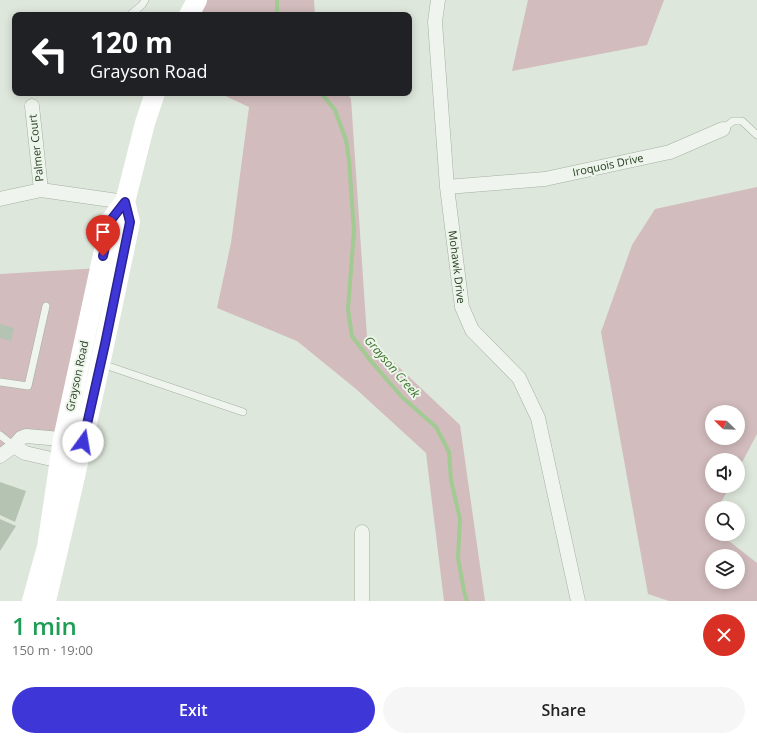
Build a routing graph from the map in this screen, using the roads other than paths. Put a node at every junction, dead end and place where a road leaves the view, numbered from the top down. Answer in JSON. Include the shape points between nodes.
{"nodes":[{"id":1,"x":145,"y":0,"type":"edge"},
{"id":2,"x":197,"y":0,"type":"edge"},
{"id":3,"x":438,"y":0,"type":"edge"},
{"id":4,"x":134,"y":12,"type":"edge"},
{"id":5,"x":191,"y":12,"type":"edge"},
{"id":6,"x":154,"y":96,"type":"edge"},
{"id":7,"x":32,"y":106,"type":"dead end"},
{"id":8,"x":723,"y":130,"type":"joint"},
{"id":9,"x":757,"y":135,"type":"edge"},
{"id":10,"x":447,"y":187,"type":"junction"},
{"id":11,"x":41,"y":190,"type":"junction"},
{"id":12,"x":0,"y":199,"type":"edge"},
{"id":13,"x":125,"y":202,"type":"junction"},
{"id":14,"x":46,"y":306,"type":"dead end"},
{"id":15,"x":91,"y":361,"type":"junction"},
{"id":16,"x":0,"y":382,"type":"edge"},
{"id":17,"x":243,"y":412,"type":"dead end"},
{"id":18,"x":0,"y":435,"type":"edge"},
{"id":19,"x":73,"y":440,"type":"junction"},
{"id":20,"x":14,"y":446,"type":"junction"},
{"id":21,"x":0,"y":456,"type":"edge"},
{"id":22,"x":69,"y":463,"type":"junction"},
{"id":23,"x":362,"y":532,"type":"dead end"},
{"id":24,"x":32,"y":601,"type":"edge"},
{"id":25,"x":46,"y":601,"type":"edge"},
{"id":26,"x":362,"y":601,"type":"edge"},
{"id":27,"x":578,"y":601,"type":"edge"}],
"edges":[{"from":1,"to":4,"type":"lane"},
{"from":2,"to":5,"type":"street"},
{"from":3,"to":10,"type":"street","name":"Mohawk Drive","via":[[435,22]]},
{"from":6,"to":13,"type":"street","name":"Grayson Road"},
{"from":7,"to":11,"type":"street","name":"Palmer Court"},
{"from":8,"to":9,"type":"lane","name":"Iroquois Drive","via":[[733,121],[742,121]]},
{"from":8,"to":10,"type":"street","name":"Iroquois Drive","via":[[670,152],[545,179]]},
{"from":10,"to":27,"type":"street","name":"Mohawk Drive","via":[[462,307],[472,330],[519,378],[538,418]]},
{"from":11,"to":12,"type":"street"},
{"from":11,"to":13,"type":"street"},
{"from":13,"to":15,"type":"street","name":"Grayson Road","via":[[130,222]]},
{"from":14,"to":16,"type":"lane","via":[[28,386]]},
{"from":15,"to":17,"type":"lane"},
{"from":15,"to":19,"type":"street","name":"Grayson Road"},
{"from":18,"to":20,"type":"lane"},
{"from":19,"to":20,"type":"street","via":[[26,436]]},
{"from":19,"to":22,"type":"street","name":"Grayson Road"},
{"from":20,"to":21,"type":"street"},
{"from":20,"to":22,"type":"street","via":[[25,453]]},
{"from":22,"to":24,"type":"street","name":"Grayson Road"},
{"from":22,"to":25,"type":"street","name":"Grayson Road"},
{"from":23,"to":26,"type":"street"}]}
